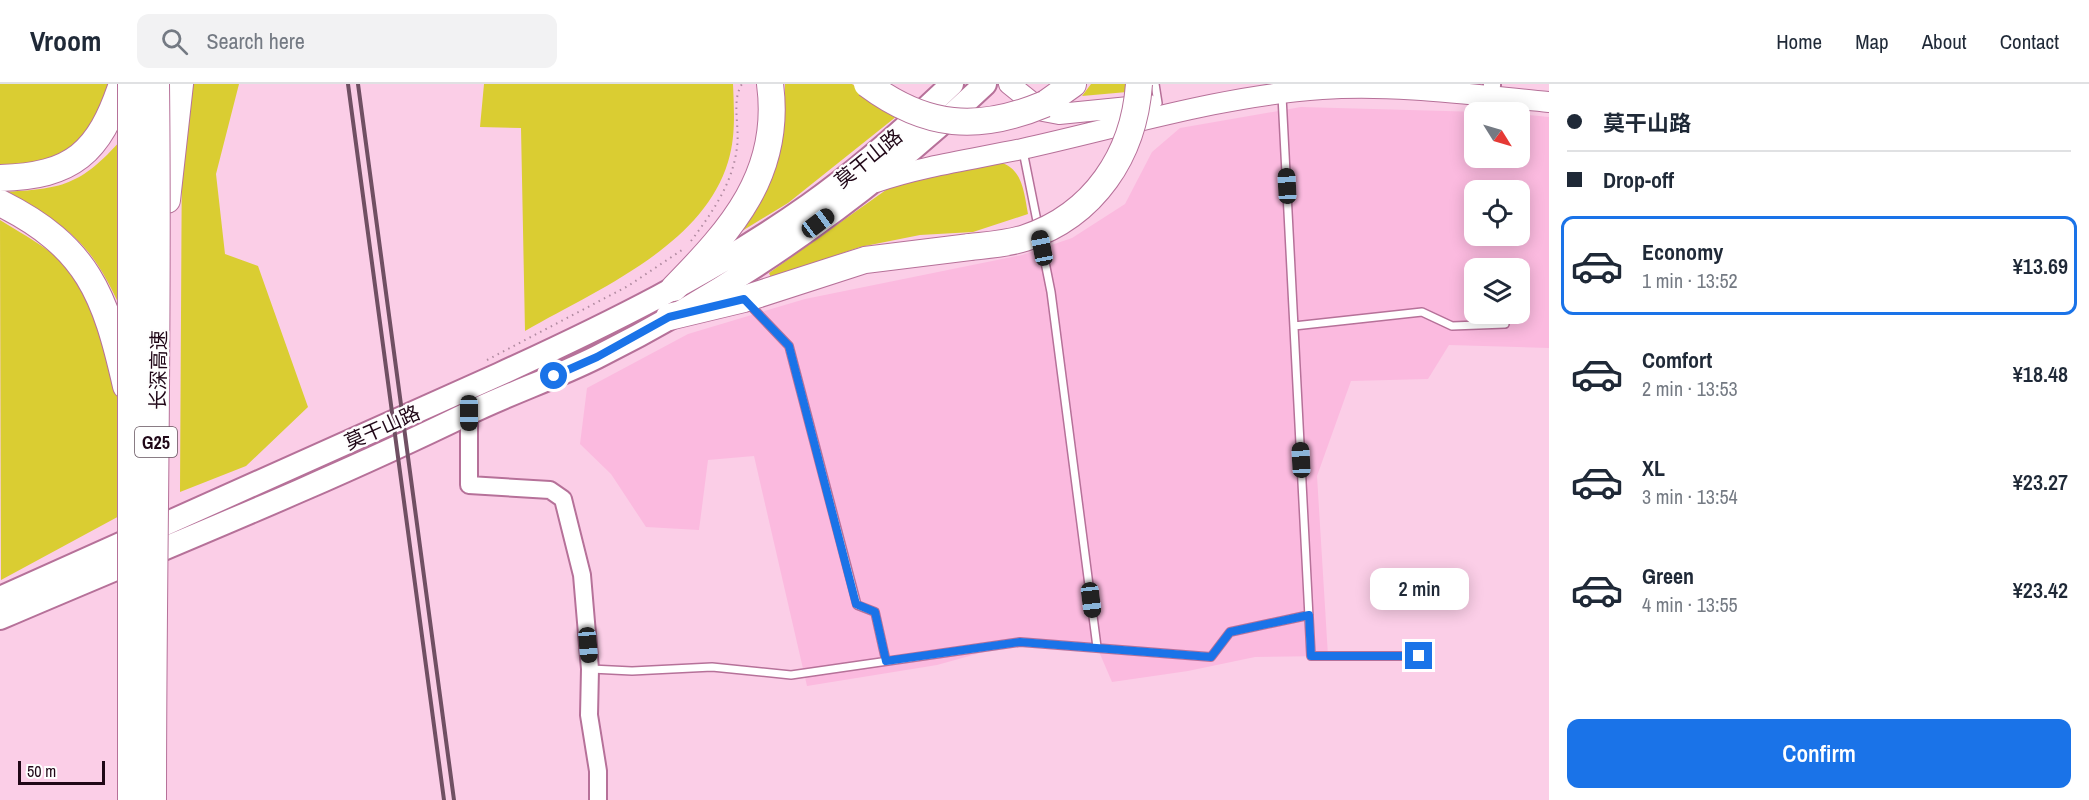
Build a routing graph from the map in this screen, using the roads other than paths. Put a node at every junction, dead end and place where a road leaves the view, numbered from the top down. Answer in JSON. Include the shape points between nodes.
{"nodes":[{"id":1,"x":122,"y":84,"type":"edge"},
{"id":2,"x":131,"y":84,"type":"edge"},
{"id":3,"x":156,"y":84,"type":"edge"},
{"id":4,"x":180,"y":84,"type":"edge"},
{"id":5,"x":770,"y":84,"type":"edge"},
{"id":6,"x":867,"y":84,"type":"edge"},
{"id":7,"x":952,"y":84,"type":"edge"},
{"id":8,"x":985,"y":84,"type":"edge"},
{"id":9,"x":1009,"y":84,"type":"edge"},
{"id":10,"x":1073,"y":84,"type":"edge"},
{"id":11,"x":1139,"y":84,"type":"edge"},
{"id":12,"x":1467,"y":84,"type":"edge"},
{"id":13,"x":1492,"y":85,"type":"edge"},
{"id":14,"x":1282,"y":88,"type":"edge"},
{"id":15,"x":1549,"y":92,"type":"edge"},
{"id":16,"x":1157,"y":93,"type":"edge"},
{"id":17,"x":1549,"y":102,"type":"edge"},
{"id":18,"x":1023,"y":149,"type":"junction"},
{"id":19,"x":0,"y":178,"type":"edge"},
{"id":20,"x":870,"y":184,"type":"junction"},
{"id":21,"x":0,"y":202,"type":"edge"},
{"id":22,"x":674,"y":288,"type":"junction"},
{"id":23,"x":159,"y":296,"type":"junction"},
{"id":24,"x":744,"y":299,"type":"junction"},
{"id":25,"x":669,"y":317,"type":"junction"},
{"id":26,"x":1504,"y":324,"type":"dead end"},
{"id":27,"x":1294,"y":327,"type":"junction"},
{"id":28,"x":131,"y":410,"type":"junction"},
{"id":29,"x":469,"y":413,"type":"junction"},
{"id":30,"x":0,"y":598,"type":"edge"},
{"id":31,"x":1309,"y":615,"type":"junction"},
{"id":32,"x":0,"y":618,"type":"edge"},
{"id":33,"x":1097,"y":647,"type":"junction"},
{"id":34,"x":1419,"y":656,"type":"dead end"},
{"id":35,"x":886,"y":661,"type":"junction"},
{"id":36,"x":590,"y":669,"type":"junction"},
{"id":37,"x":131,"y":800,"type":"edge"},
{"id":38,"x":153,"y":800,"type":"edge"},
{"id":39,"x":598,"y":800,"type":"edge"}],
"edges":[{"from":1,"to":19,"type":"highway","via":[[111,116],[88,149],[62,170],[29,178]]},
{"from":2,"to":28,"type":"highway","name":"长深高速","number":"G25","bridge":true},
{"from":3,"to":23,"type":"highway","name":"长深高速","number":"G25","bridge":true},
{"from":4,"to":23,"type":"highway","via":[[171,142]]},
{"from":5,"to":22,"type":"highway","via":[[773,114],[765,161],[748,202],[717,244]]},
{"from":6,"to":10,"type":"highway","bridge":true,"via":[[898,105],[962,122],[1012,117],[1045,104]]},
{"from":7,"to":22,"type":"highway","name":"莫干山路","via":[[898,135],[809,205]]},
{"from":8,"to":20,"type":"highway","name":"莫干山路","via":[[928,138]]},
{"from":9,"to":16,"type":"main road","name":"莫干山路","via":[[1043,111],[1059,114]]},
{"from":11,"to":24,"type":"highway","bridge":true,"via":[[1137,114],[1120,160],[1089,198],[1060,220],[1025,238],[865,260]]},
{"from":12,"to":13,"type":"main road"},
{"from":13,"to":15,"type":"main road"},
{"from":14,"to":16,"type":"main road","name":"莫干山路"},
{"from":14,"to":17,"type":"main road","name":"莫干山路","via":[[1412,89]]},
{"from":14,"to":18,"type":"main road","name":"莫干山路"},
{"from":14,"to":27,"type":"lane"},
{"from":18,"to":20,"type":"main road","name":"莫干山路","via":[[903,173]]},
{"from":18,"to":33,"type":"lane","via":[[1051,292]]},
{"from":20,"to":25,"type":"highway","name":"莫干山路","via":[[786,246]]},
{"from":21,"to":28,"type":"highway","bridge":true,"via":[[51,232],[88,273],[112,324]]},
{"from":22,"to":30,"type":"highway","name":"莫干山路","via":[[583,336]]},
{"from":23,"to":38,"type":"highway","name":"长深高速","number":"G25","bridge":true},
{"from":24,"to":25,"type":"highway"},
{"from":24,"to":35,"type":"lane","via":[[789,346],[856,604],[875,612]]},
{"from":25,"to":29,"type":"highway","name":"莫干山路","via":[[597,357]]},
{"from":26,"to":27,"type":"lane","via":[[1452,326],[1422,312]]},
{"from":27,"to":31,"type":"lane"},
{"from":28,"to":37,"type":"highway","name":"长深高速","number":"G25","bridge":true},
{"from":29,"to":32,"type":"highway","name":"莫干山路"},
{"from":29,"to":36,"type":"street","via":[[469,485],[550,490],[563,499],[582,575]]},
{"from":31,"to":33,"type":"lane","via":[[1230,632],[1211,657]]},
{"from":31,"to":34,"type":"lane","via":[[1311,656]]},
{"from":33,"to":35,"type":"lane","via":[[1020,642]]},
{"from":35,"to":36,"type":"lane","via":[[791,675],[712,667]]},
{"from":36,"to":39,"type":"street","via":[[589,715],[598,771]]}]}
